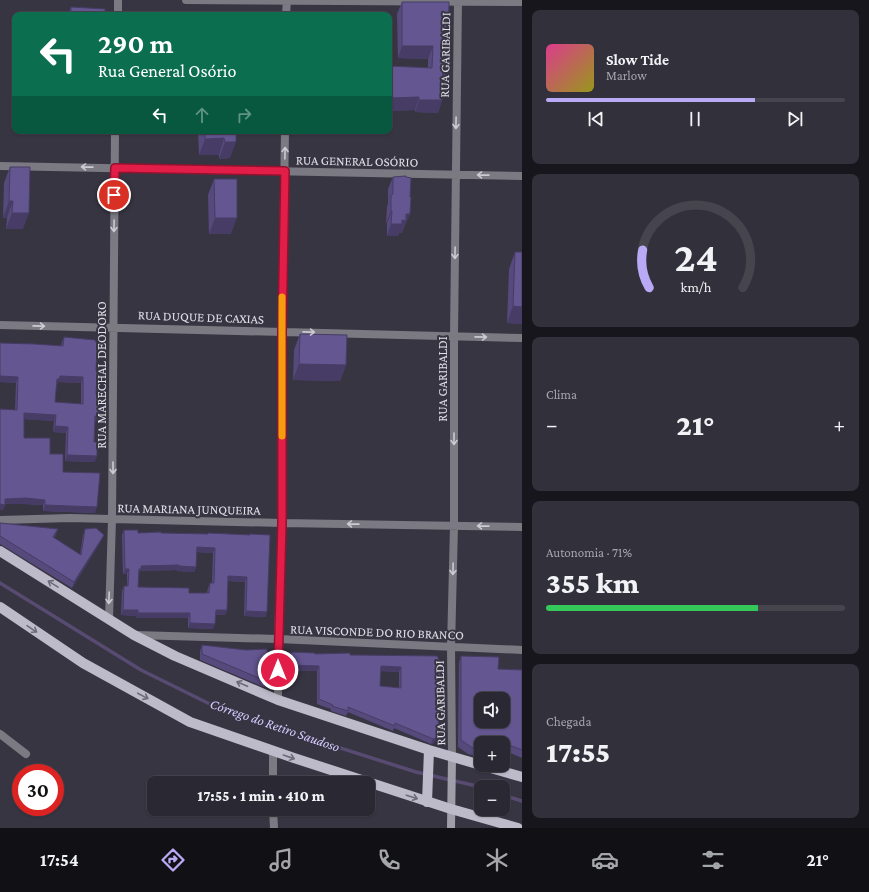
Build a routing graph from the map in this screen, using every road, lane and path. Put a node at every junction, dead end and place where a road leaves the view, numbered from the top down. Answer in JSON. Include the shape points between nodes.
{"nodes":[{"id":1,"x":118,"y":0,"type":"edge"},
{"id":2,"x":186,"y":0,"type":"edge"},
{"id":3,"x":287,"y":0,"type":"edge"},
{"id":4,"x":458,"y":1,"type":"edge"},
{"id":5,"x":522,"y":2,"type":"edge"},
{"id":6,"x":118,"y":12,"type":"edge"},
{"id":7,"x":286,"y":12,"type":"edge"},
{"id":8,"x":115,"y":134,"type":"edge"},
{"id":9,"x":285,"y":134,"type":"edge"},
{"id":10,"x":0,"y":166,"type":"edge"},
{"id":11,"x":115,"y":168,"type":"junction"},
{"id":12,"x":285,"y":171,"type":"junction"},
{"id":13,"x":456,"y":175,"type":"junction"},
{"id":14,"x":522,"y":176,"type":"edge"},
{"id":15,"x":0,"y":325,"type":"edge"},
{"id":16,"x":113,"y":327,"type":"junction"},
{"id":17,"x":282,"y":332,"type":"junction"},
{"id":18,"x":454,"y":336,"type":"junction"},
{"id":19,"x":522,"y":338,"type":"edge"},
{"id":20,"x":112,"y":519,"type":"junction"},
{"id":21,"x":0,"y":520,"type":"edge"},
{"id":22,"x":282,"y":523,"type":"junction"},
{"id":23,"x":454,"y":526,"type":"junction"},
{"id":24,"x":522,"y":527,"type":"edge"},
{"id":25,"x":0,"y":551,"type":"edge"},
{"id":26,"x":0,"y":607,"type":"edge"},
{"id":27,"x":109,"y":619,"type":"junction"},
{"id":28,"x":134,"y":635,"type":"junction"},
{"id":29,"x":278,"y":640,"type":"junction"},
{"id":30,"x":451,"y":646,"type":"junction"},
{"id":31,"x":522,"y":650,"type":"edge"},
{"id":32,"x":278,"y":700,"type":"junction"},
{"id":33,"x":0,"y":734,"type":"edge"},
{"id":34,"x":429,"y":750,"type":"junction"},
{"id":35,"x":273,"y":751,"type":"junction"},
{"id":36,"x":26,"y":754,"type":"dead end"},
{"id":37,"x":452,"y":757,"type":"junction"},
{"id":38,"x":273,"y":776,"type":"edge"},
{"id":39,"x":522,"y":777,"type":"edge"},
{"id":40,"x":428,"y":802,"type":"junction"},
{"id":41,"x":451,"y":809,"type":"junction"},
{"id":42,"x":273,"y":816,"type":"edge"},
{"id":43,"x":274,"y":828,"type":"edge"},
{"id":44,"x":451,"y":828,"type":"edge"},
{"id":45,"x":518,"y":828,"type":"edge"}],
"edges":[{"from":1,"to":6,"type":"street"},
{"from":2,"to":3,"type":"street"},
{"from":3,"to":4,"type":"street"},
{"from":3,"to":7,"type":"street"},
{"from":4,"to":5,"type":"street"},
{"from":4,"to":13,"type":"street","name":"RUA GARIBALDI","one_way":true},
{"from":8,"to":11,"type":"street","name":"RUA MARECHAL DEODORO"},
{"from":12,"to":9,"type":"street","one_way":true},
{"from":11,"to":10,"type":"street","name":"RUA GENERAL OSÓRIO","one_way":true},
{"from":11,"to":12,"type":"street","name":"RUA GENERAL OSÓRIO"},
{"from":11,"to":16,"type":"street","name":"RUA MARECHAL DEODORO","one_way":true},
{"from":12,"to":13,"type":"street","name":"RUA GENERAL OSÓRIO"},
{"from":12,"to":17,"type":"street"},
{"from":14,"to":13,"type":"street","name":"RUA GENERAL OSÓRIO","one_way":true},
{"from":13,"to":18,"type":"street","name":"RUA GARIBALDI","one_way":true},
{"from":15,"to":16,"type":"street","name":"RUA DUQUE DE CAXIAS","one_way":true},
{"from":16,"to":17,"type":"street","name":"RUA DUQUE DE CAXIAS"},
{"from":16,"to":20,"type":"street","name":"RUA MARECHAL DEODORO","one_way":true},
{"from":17,"to":18,"type":"street","name":"RUA DUQUE DE CAXIAS","one_way":true},
{"from":17,"to":22,"type":"street"},
{"from":18,"to":19,"type":"street","name":"RUA DUQUE DE CAXIAS","one_way":true},
{"from":18,"to":23,"type":"street","name":"RUA GARIBALDI","one_way":true},
{"from":20,"to":21,"type":"street","name":"RUA MARIANA JUNQUEIRA"},
{"from":20,"to":22,"type":"street","name":"RUA MARIANA JUNQUEIRA"},
{"from":20,"to":27,"type":"street","name":"RUA MARECHAL DEODORO","one_way":true},
{"from":23,"to":22,"type":"street","name":"RUA MARIANA JUNQUEIRA","one_way":true},
{"from":22,"to":29,"type":"street"},
{"from":24,"to":23,"type":"street","name":"RUA MARIANA JUNQUEIRA","one_way":true},
{"from":23,"to":30,"type":"street","name":"RUA GARIBALDI","one_way":true},
{"from":27,"to":25,"type":"main road","one_way":true},
{"from":26,"to":35,"type":"main road","one_way":true,"via":[[83,663],[190,722]]},
{"from":27,"to":28,"type":"main road"},
{"from":28,"to":29,"type":"street","name":"RUA VISCONDE DO RIO BRANCO"},
{"from":32,"to":28,"type":"main road","one_way":true,"via":[[175,656]]},
{"from":29,"to":30,"type":"street","name":"RUA VISCONDE DO RIO BRANCO"},
{"from":29,"to":32,"type":"street"},
{"from":30,"to":31,"type":"street","name":"RUA VISCONDE DO RIO BRANCO"},
{"from":30,"to":37,"type":"street","name":"RUA GARIBALDI"},
{"from":32,"to":34,"type":"main road"},
{"from":33,"to":36,"type":"street"},
{"from":34,"to":37,"type":"main road"},
{"from":34,"to":40,"type":"main road"},
{"from":35,"to":38,"type":"street"},
{"from":35,"to":40,"type":"main road","one_way":true},
{"from":37,"to":39,"type":"main road"},
{"from":37,"to":41,"type":"street"},
{"from":40,"to":41,"type":"main road"},
{"from":41,"to":44,"type":"street"},
{"from":41,"to":45,"type":"main road"},
{"from":42,"to":43,"type":"street"}]}
